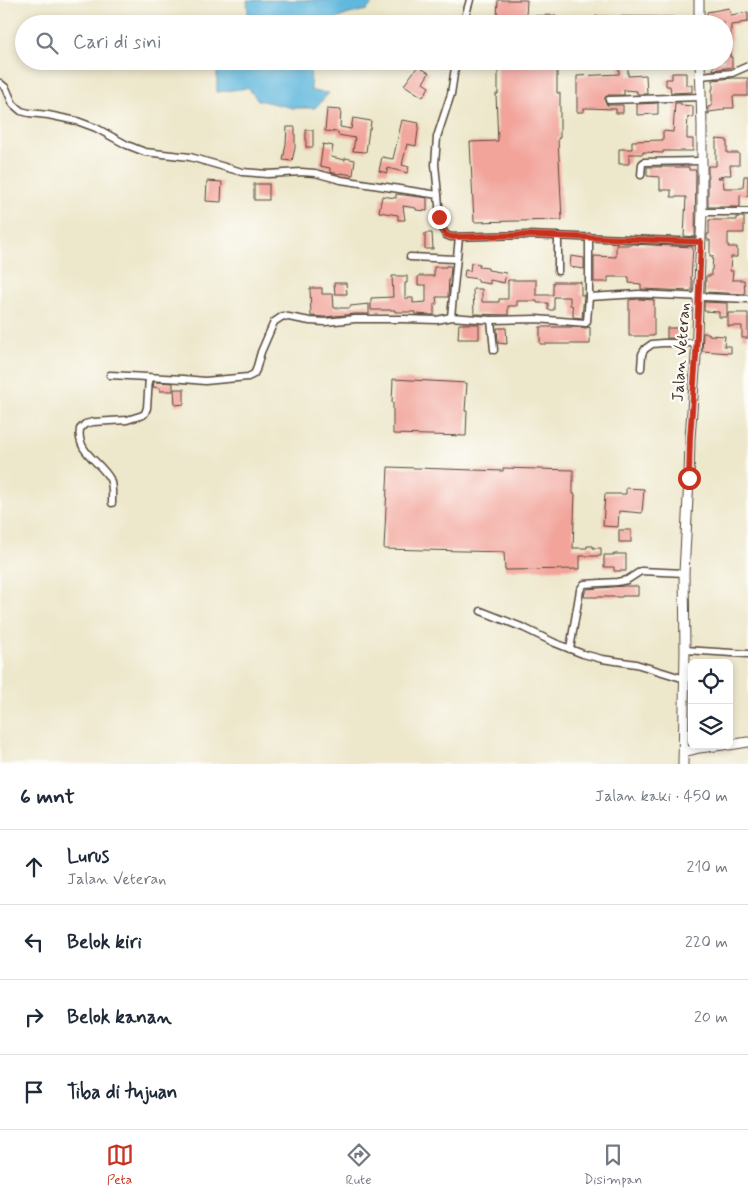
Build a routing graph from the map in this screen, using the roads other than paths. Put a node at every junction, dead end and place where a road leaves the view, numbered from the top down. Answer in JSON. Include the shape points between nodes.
{"nodes":[{"id":1,"x":470,"y":0,"type":"edge"},
{"id":2,"x":699,"y":0,"type":"edge"},
{"id":3,"x":466,"y":15,"type":"edge"},
{"id":4,"x":699,"y":15,"type":"edge"},
{"id":5,"x":748,"y":66,"type":"edge"},
{"id":6,"x":455,"y":70,"type":"edge"},
{"id":7,"x":700,"y":70,"type":"edge"},
{"id":8,"x":700,"y":76,"type":"junction"},
{"id":9,"x":0,"y":83,"type":"edge"},
{"id":10,"x":701,"y":97,"type":"junction"},
{"id":11,"x":609,"y":100,"type":"dead end"},
{"id":12,"x":701,"y":161,"type":"junction"},
{"id":13,"x":641,"y":175,"type":"dead end"},
{"id":14,"x":438,"y":195,"type":"junction"},
{"id":15,"x":702,"y":212,"type":"junction"},
{"id":16,"x":748,"y":212,"type":"edge"},
{"id":17,"x":558,"y":236,"type":"junction"},
{"id":18,"x":458,"y":237,"type":"junction"},
{"id":19,"x":589,"y":237,"type":"junction"},
{"id":20,"x":701,"y":242,"type":"junction"},
{"id":21,"x":410,"y":257,"type":"dead end"},
{"id":22,"x":456,"y":260,"type":"junction"},
{"id":23,"x":558,"y":272,"type":"dead end"},
{"id":24,"x":589,"y":296,"type":"junction"},
{"id":25,"x":699,"y":297,"type":"junction"},
{"id":26,"x":748,"y":299,"type":"edge"},
{"id":27,"x":451,"y":318,"type":"junction"},
{"id":28,"x":491,"y":320,"type":"junction"},
{"id":29,"x":696,"y":343,"type":"junction"},
{"id":30,"x":494,"y":350,"type":"dead end"},
{"id":31,"x":641,"y":368,"type":"dead end"},
{"id":32,"x":110,"y":375,"type":"dead end"},
{"id":33,"x":149,"y":378,"type":"junction"},
{"id":34,"x":112,"y":503,"type":"dead end"},
{"id":35,"x":684,"y":573,"type":"junction"},
{"id":36,"x":481,"y":611,"type":"dead end"},
{"id":37,"x":570,"y":649,"type":"junction"},
{"id":38,"x":685,"y":650,"type":"junction"},
{"id":39,"x":748,"y":654,"type":"edge"},
{"id":40,"x":684,"y":679,"type":"junction"},
{"id":41,"x":748,"y":742,"type":"edge"},
{"id":42,"x":733,"y":744,"type":"edge"},
{"id":43,"x":693,"y":749,"type":"edge"},
{"id":44,"x":684,"y":752,"type":"junction"},
{"id":45,"x":683,"y":764,"type":"edge"}],
"edges":[{"from":1,"to":3,"type":"street"},
{"from":2,"to":4,"type":"main road"},
{"from":5,"to":8,"type":"street","via":[[732,73]]},
{"from":6,"to":14,"type":"street","via":[[451,94],[437,137]]},
{"from":7,"to":8,"type":"main road","name":"Jalan Veteran"},
{"from":8,"to":10,"type":"main road","name":"Jalan Veteran"},
{"from":9,"to":14,"type":"street","via":[[13,104],[21,110],[77,121],[145,152],[190,157],[242,172],[301,172]]},
{"from":10,"to":11,"type":"street"},
{"from":10,"to":12,"type":"main road","name":"Jalan Veteran"},
{"from":12,"to":13,"type":"street","via":[[644,162]]},
{"from":12,"to":15,"type":"main road","name":"Jalan Veteran"},
{"from":14,"to":18,"type":"street","via":[[441,227],[446,235]]},
{"from":15,"to":16,"type":"street"},
{"from":15,"to":20,"type":"main road","name":"Jalan Veteran"},
{"from":17,"to":18,"type":"street"},
{"from":17,"to":19,"type":"street"},
{"from":17,"to":23,"type":"street"},
{"from":18,"to":22,"type":"street"},
{"from":19,"to":20,"type":"street"},
{"from":19,"to":24,"type":"street"},
{"from":20,"to":25,"type":"main road","name":"Jalan Veteran"},
{"from":21,"to":22,"type":"street"},
{"from":22,"to":27,"type":"street"},
{"from":24,"to":25,"type":"street"},
{"from":24,"to":28,"type":"street","via":[[586,323]]},
{"from":25,"to":26,"type":"street"},
{"from":25,"to":29,"type":"main road","name":"Jalan Veteran"},
{"from":27,"to":28,"type":"street"},
{"from":27,"to":33,"type":"street","via":[[325,322],[283,316],[274,322],[256,370],[248,377],[205,381]]},
{"from":28,"to":30,"type":"street"},
{"from":29,"to":31,"type":"street","via":[[652,344],[642,354]]},
{"from":29,"to":35,"type":"main road","name":"Jalan Veteran"},
{"from":32,"to":33,"type":"street"},
{"from":33,"to":34,"type":"street","via":[[147,408],[143,415],[126,420],[88,423],[80,429],[82,447],[110,479]]},
{"from":35,"to":37,"type":"street","via":[[641,571],[627,580],[584,584],[580,590]]},
{"from":35,"to":38,"type":"main road","name":"Jalan Veteran"},
{"from":36,"to":37,"type":"street"},
{"from":37,"to":40,"type":"street"},
{"from":38,"to":39,"type":"street"},
{"from":38,"to":40,"type":"main road","name":"Jalan Veteran"},
{"from":40,"to":44,"type":"main road","name":"Jalan Veteran"},
{"from":41,"to":42,"type":"main road"},
{"from":43,"to":44,"type":"main road"},
{"from":44,"to":45,"type":"main road","name":"Jalan Veteran"}]}
